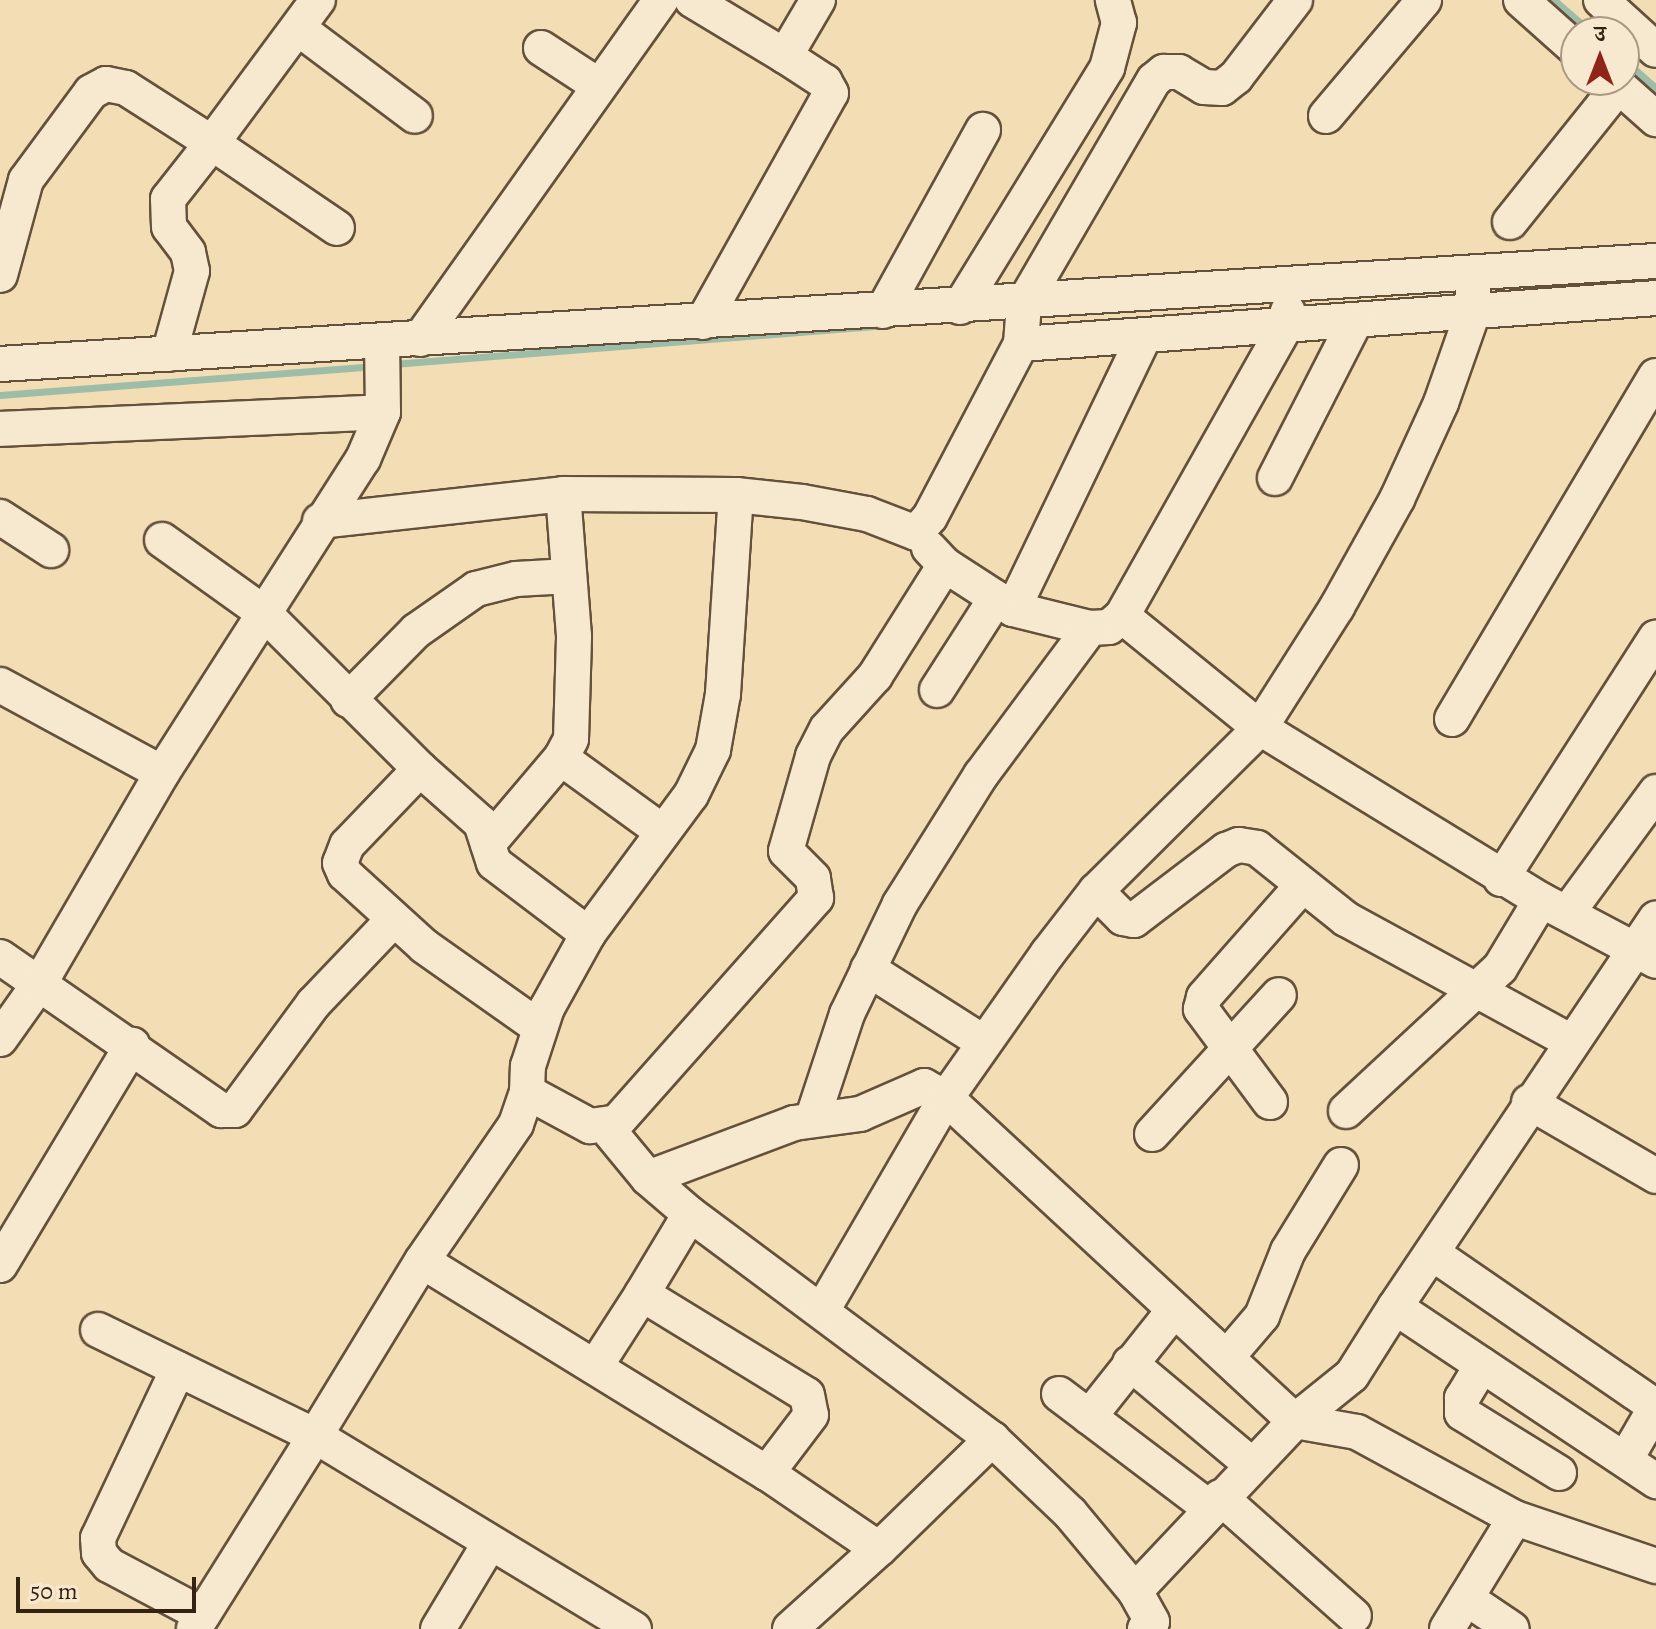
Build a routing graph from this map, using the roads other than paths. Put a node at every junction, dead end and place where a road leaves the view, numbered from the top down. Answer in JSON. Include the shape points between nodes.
{"nodes":[{"id":1,"x":318,"y":0,"type":"edge"},
{"id":2,"x":661,"y":0,"type":"edge"},
{"id":3,"x":692,"y":0,"type":"edge"},
{"id":4,"x":818,"y":0,"type":"edge"},
{"id":5,"x":1113,"y":0,"type":"edge"},
{"id":6,"x":1295,"y":0,"type":"edge"},
{"id":7,"x":1424,"y":0,"type":"edge"},
{"id":8,"x":1521,"y":0,"type":"edge"},
{"id":9,"x":1601,"y":0,"type":"edge"},
{"id":10,"x":298,"y":28,"type":"junction"},
{"id":11,"x":1560,"y":35,"type":"edge"},
{"id":12,"x":541,"y":48,"type":"dead end"},
{"id":13,"x":1656,"y":50,"type":"edge"},
{"id":14,"x":785,"y":56,"type":"junction"},
{"id":15,"x":599,"y":86,"type":"junction"},
{"id":16,"x":1605,"y":96,"type":"edge"},
{"id":17,"x":1630,"y":96,"type":"edge"},
{"id":18,"x":415,"y":116,"type":"dead end"},
{"id":19,"x":1326,"y":116,"type":"dead end"},
{"id":20,"x":1656,"y":119,"type":"edge"},
{"id":21,"x":983,"y":130,"type":"dead end"},
{"id":22,"x":212,"y":143,"type":"junction"},
{"id":23,"x":1510,"y":222,"type":"dead end"},
{"id":24,"x":337,"y":228,"type":"dead end"},
{"id":25,"x":1656,"y":261,"type":"edge"},
{"id":26,"x":0,"y":275,"type":"edge"},
{"id":27,"x":1293,"y":287,"type":"junction"},
{"id":28,"x":1474,"y":293,"type":"junction"},
{"id":29,"x":1656,"y":298,"type":"edge"},
{"id":30,"x":960,"y":307,"type":"junction"},
{"id":31,"x":883,"y":311,"type":"junction"},
{"id":32,"x":703,"y":322,"type":"junction"},
{"id":33,"x":1355,"y":322,"type":"junction"},
{"id":34,"x":1023,"y":326,"type":"junction"},
{"id":35,"x":1284,"y":328,"type":"junction"},
{"id":36,"x":1144,"y":337,"type":"junction"},
{"id":37,"x":420,"y":339,"type":"junction"},
{"id":38,"x":169,"y":354,"type":"junction"},
{"id":39,"x":2,"y":368,"type":"edge"},
{"id":40,"x":383,"y":375,"type":"junction"},
{"id":41,"x":1656,"y":376,"type":"edge"},
{"id":42,"x":0,"y":429,"type":"edge"},
{"id":43,"x":1275,"y":478,"type":"dead end"},
{"id":44,"x":563,"y":494,"type":"junction"},
{"id":45,"x":736,"y":495,"type":"junction"},
{"id":46,"x":0,"y":517,"type":"edge"},
{"id":47,"x":320,"y":521,"type":"junction"},
{"id":48,"x":916,"y":533,"type":"junction"},
{"id":49,"x":162,"y":540,"type":"dead end"},
{"id":50,"x":51,"y":550,"type":"dead end"},
{"id":51,"x":945,"y":565,"type":"junction"},
{"id":52,"x":569,"y":576,"type":"junction"},
{"id":53,"x":1004,"y":603,"type":"junction"},
{"id":54,"x":264,"y":613,"type":"junction"},
{"id":55,"x":1122,"y":616,"type":"junction"},
{"id":56,"x":1090,"y":628,"type":"junction"},
{"id":57,"x":1656,"y":638,"type":"edge"},
{"id":58,"x":937,"y":690,"type":"dead end"},
{"id":59,"x":2,"y":691,"type":"edge"},
{"id":60,"x":348,"y":700,"type":"junction"},
{"id":61,"x":1452,"y":719,"type":"dead end"},
{"id":62,"x":1260,"y":728,"type":"junction"},
{"id":63,"x":561,"y":758,"type":"junction"},
{"id":64,"x":420,"y":769,"type":"junction"},
{"id":65,"x":162,"y":773,"type":"junction"},
{"id":66,"x":1656,"y":792,"type":"edge"},
{"id":67,"x":663,"y":832,"type":"junction"},
{"id":68,"x":488,"y":844,"type":"junction"},
{"id":69,"x":1501,"y":879,"type":"junction"},
{"id":70,"x":1301,"y":887,"type":"junction"},
{"id":71,"x":1096,"y":891,"type":"junction"},
{"id":72,"x":1554,"y":906,"type":"junction"},
{"id":73,"x":1656,"y":918,"type":"edge"},
{"id":74,"x":393,"y":920,"type":"junction"},
{"id":75,"x":588,"y":934,"type":"junction"},
{"id":76,"x":1643,"y":955,"type":"edge"},
{"id":77,"x":0,"y":957,"type":"edge"},
{"id":78,"x":868,"y":969,"type":"junction"},
{"id":79,"x":41,"y":981,"type":"junction"},
{"id":80,"x":1474,"y":992,"type":"junction"},
{"id":81,"x":1279,"y":995,"type":"dead end"},
{"id":82,"x":539,"y":1027,"type":"junction"},
{"id":83,"x":0,"y":1039,"type":"edge"},
{"id":84,"x":983,"y":1042,"type":"junction"},
{"id":85,"x":1572,"y":1042,"type":"junction"},
{"id":86,"x":132,"y":1045,"type":"junction"},
{"id":87,"x":1230,"y":1050,"type":"junction"},
{"id":88,"x":527,"y":1092,"type":"junction"},
{"id":89,"x":946,"y":1098,"type":"junction"},
{"id":90,"x":1270,"y":1102,"type":"dead end"},
{"id":91,"x":1529,"y":1102,"type":"junction"},
{"id":92,"x":1346,"y":1111,"type":"dead end"},
{"id":93,"x":812,"y":1120,"type":"junction"},
{"id":94,"x":605,"y":1126,"type":"junction"},
{"id":95,"x":1152,"y":1134,"type":"dead end"},
{"id":96,"x":1341,"y":1165,"type":"dead end"},
{"id":97,"x":1656,"y":1176,"type":"edge"},
{"id":98,"x":648,"y":1178,"type":"junction"},
{"id":99,"x":690,"y":1214,"type":"junction"},
{"id":100,"x":1432,"y":1253,"type":"junction"},
{"id":101,"x":422,"y":1261,"type":"junction"},
{"id":102,"x":0,"y":1265,"type":"edge"},
{"id":103,"x":642,"y":1294,"type":"junction"},
{"id":104,"x":1395,"y":1307,"type":"junction"},
{"id":105,"x":823,"y":1309,"type":"junction"},
{"id":106,"x":1174,"y":1310,"type":"junction"},
{"id":107,"x":98,"y":1330,"type":"dead end"},
{"id":108,"x":1227,"y":1357,"type":"junction"},
{"id":109,"x":1130,"y":1363,"type":"junction"},
{"id":110,"x":1482,"y":1365,"type":"junction"},
{"id":111,"x":595,"y":1367,"type":"junction"},
{"id":112,"x":178,"y":1369,"type":"junction"},
{"id":113,"x":1059,"y":1394,"type":"dead end"},
{"id":114,"x":1089,"y":1417,"type":"junction"},
{"id":115,"x":1295,"y":1421,"type":"junction"},
{"id":116,"x":315,"y":1436,"type":"junction"},
{"id":117,"x":992,"y":1439,"type":"junction"},
{"id":118,"x":1625,"y":1460,"type":"junction"},
{"id":119,"x":1252,"y":1465,"type":"junction"},
{"id":120,"x":767,"y":1473,"type":"junction"},
{"id":121,"x":1559,"y":1473,"type":"dead end"},
{"id":122,"x":1656,"y":1481,"type":"edge"},
{"id":123,"x":1215,"y":1502,"type":"junction"},
{"id":124,"x":1515,"y":1518,"type":"junction"},
{"id":125,"x":489,"y":1544,"type":"junction"},
{"id":126,"x":879,"y":1549,"type":"junction"},
{"id":127,"x":1656,"y":1566,"type":"edge"},
{"id":128,"x":1135,"y":1591,"type":"junction"},
{"id":129,"x":1466,"y":1598,"type":"junction"},
{"id":130,"x":1354,"y":1616,"type":"dead end"},
{"id":131,"x":199,"y":1622,"type":"edge"},
{"id":132,"x":1152,"y":1627,"type":"edge"},
{"id":133,"x":438,"y":1629,"type":"edge"},
{"id":134,"x":634,"y":1629,"type":"edge"},
{"id":135,"x":790,"y":1629,"type":"edge"},
{"id":136,"x":1447,"y":1629,"type":"edge"},
{"id":137,"x":1512,"y":1629,"type":"edge"}],
"edges":[{"from":1,"to":10,"type":"street"},
{"from":2,"to":15,"type":"street"},
{"from":3,"to":14,"type":"street"},
{"from":4,"to":14,"type":"street"},
{"from":5,"to":30,"type":"street","via":[[1119,23],[1107,68]]},
{"from":6,"to":34,"type":"street","via":[[1222,88],[1204,87],[1179,72],[1164,72],[1154,80]]},
{"from":7,"to":19,"type":"street"},
{"from":8,"to":11,"type":"street"},
{"from":9,"to":13,"type":"street"},
{"from":10,"to":18,"type":"street"},
{"from":10,"to":22,"type":"street"},
{"from":12,"to":15,"type":"street"},
{"from":14,"to":32,"type":"street","via":[[825,82],[831,93]]},
{"from":15,"to":37,"type":"street"},
{"from":16,"to":23,"type":"street"},
{"from":17,"to":20,"type":"street"},
{"from":21,"to":31,"type":"street"},
{"from":22,"to":24,"type":"street"},
{"from":22,"to":26,"type":"street","via":[[126,88],[106,84],[91,92],[26,180]]},
{"from":22,"to":38,"type":"street","via":[[168,199],[165,214],[188,252],[192,271]]},
{"from":25,"to":28,"type":"street"},
{"from":27,"to":28,"type":"street"},
{"from":27,"to":34,"type":"street"},
{"from":27,"to":35,"type":"street"},
{"from":28,"to":29,"type":"street"},
{"from":28,"to":33,"type":"street"},
{"from":28,"to":62,"type":"street","via":[[1441,403],[1397,499]]},
{"from":30,"to":31,"type":"street"},
{"from":30,"to":34,"type":"street"},
{"from":31,"to":32,"type":"street"},
{"from":32,"to":37,"type":"street"},
{"from":33,"to":35,"type":"street"},
{"from":33,"to":43,"type":"street"},
{"from":34,"to":36,"type":"street"},
{"from":34,"to":48,"type":"street","via":[[930,517]]},
{"from":35,"to":36,"type":"street"},
{"from":35,"to":55,"type":"street"},
{"from":36,"to":53,"type":"street"},
{"from":37,"to":40,"type":"street"},
{"from":38,"to":39,"type":"street"},
{"from":38,"to":40,"type":"street"},
{"from":40,"to":42,"type":"street"},
{"from":40,"to":47,"type":"street","via":[[363,459]]},
{"from":41,"to":61,"type":"street"},
{"from":44,"to":45,"type":"street"},
{"from":44,"to":47,"type":"street"},
{"from":44,"to":52,"type":"street"},
{"from":45,"to":48,"type":"street","via":[[867,514]]},
{"from":45,"to":67,"type":"street","via":[[723,694],[713,750],[691,795]]},
{"from":46,"to":50,"type":"street"},
{"from":47,"to":54,"type":"street"},
{"from":48,"to":51,"type":"street"},
{"from":49,"to":54,"type":"street"},
{"from":51,"to":53,"type":"street"},
{"from":51,"to":94,"type":"street","via":[[875,676],[827,729],[813,756],[786,851],[791,862],[813,878],[816,898],[617,1122]]},
{"from":52,"to":60,"type":"street","via":[[516,579],[476,589],[416,631]]},
{"from":52,"to":63,"type":"street","via":[[576,715]]},
{"from":53,"to":56,"type":"street"},
{"from":53,"to":58,"type":"street"},
{"from":54,"to":60,"type":"street"},
{"from":54,"to":65,"type":"street"},
{"from":55,"to":56,"type":"street","via":[[1109,627]]},
{"from":55,"to":62,"type":"street"},
{"from":56,"to":78,"type":"street","via":[[947,825]]},
{"from":57,"to":69,"type":"street"},
{"from":59,"to":65,"type":"street"},
{"from":60,"to":64,"type":"street"},
{"from":62,"to":69,"type":"street"},
{"from":62,"to":71,"type":"street"},
{"from":63,"to":67,"type":"street"},
{"from":63,"to":68,"type":"street"},
{"from":64,"to":68,"type":"street","via":[[481,823]]},
{"from":64,"to":74,"type":"street","via":[[341,852],[345,874]]},
{"from":65,"to":79,"type":"street"},
{"from":66,"to":72,"type":"street"},
{"from":67,"to":75,"type":"street"},
{"from":68,"to":75,"type":"street","via":[[494,863]]},
{"from":69,"to":72,"type":"street"},
{"from":70,"to":71,"type":"street","via":[[1257,848],[1239,845],[1144,917],[1123,918]]},
{"from":70,"to":80,"type":"street","via":[[1346,919]]},
{"from":70,"to":87,"type":"street","via":[[1204,997],[1206,1019]]},
{"from":71,"to":84,"type":"street"},
{"from":72,"to":76,"type":"street"},
{"from":72,"to":80,"type":"street"},
{"from":73,"to":76,"type":"street"},
{"from":74,"to":82,"type":"street"},
{"from":74,"to":86,"type":"street","via":[[314,1003],[235,1110],[221,1110]]},
{"from":75,"to":82,"type":"street"},
{"from":76,"to":85,"type":"street"},
{"from":77,"to":79,"type":"street"},
{"from":78,"to":84,"type":"street"},
{"from":78,"to":93,"type":"street","via":[[847,1014]]},
{"from":79,"to":83,"type":"street"},
{"from":79,"to":86,"type":"street"},
{"from":80,"to":85,"type":"street"},
{"from":80,"to":92,"type":"street"},
{"from":81,"to":87,"type":"street"},
{"from":82,"to":88,"type":"street"},
{"from":84,"to":89,"type":"street"},
{"from":85,"to":91,"type":"street"},
{"from":86,"to":102,"type":"street"},
{"from":87,"to":90,"type":"street"},
{"from":87,"to":95,"type":"street"},
{"from":88,"to":94,"type":"street","via":[[590,1126]]},
{"from":88,"to":101,"type":"street","via":[[516,1124]]},
{"from":89,"to":93,"type":"street","via":[[924,1086],[860,1114]]},
{"from":89,"to":105,"type":"street"},
{"from":89,"to":106,"type":"street"},
{"from":91,"to":97,"type":"street"},
{"from":91,"to":100,"type":"street"},
{"from":93,"to":98,"type":"street"},
{"from":94,"to":98,"type":"street"},
{"from":96,"to":108,"type":"street","via":[[1288,1251],[1262,1316]]},
{"from":98,"to":99,"type":"street"},
{"from":99,"to":103,"type":"street"},
{"from":99,"to":105,"type":"street"},
{"from":100,"to":104,"type":"street"},
{"from":100,"to":118,"type":"street","via":[[1656,1407]]},
{"from":101,"to":111,"type":"street"},
{"from":101,"to":116,"type":"street"},
{"from":103,"to":111,"type":"street"},
{"from":103,"to":120,"type":"street","via":[[807,1395],[811,1415]]},
{"from":104,"to":110,"type":"street"},
{"from":104,"to":115,"type":"street","via":[[1352,1375]]},
{"from":105,"to":117,"type":"street"},
{"from":106,"to":108,"type":"street"},
{"from":106,"to":109,"type":"street"},
{"from":107,"to":112,"type":"street"},
{"from":108,"to":115,"type":"street"},
{"from":109,"to":114,"type":"street"},
{"from":109,"to":119,"type":"street"},
{"from":110,"to":118,"type":"street"},
{"from":110,"to":121,"type":"street","via":[[1462,1398],[1462,1413]]},
{"from":111,"to":120,"type":"street"},
{"from":112,"to":116,"type":"street"},
{"from":112,"to":131,"type":"street","via":[[98,1538],[99,1553],[109,1565]]},
{"from":113,"to":114,"type":"street"},
{"from":114,"to":123,"type":"street"},
{"from":115,"to":119,"type":"street"},
{"from":115,"to":124,"type":"street","via":[[1357,1432]]},
{"from":116,"to":125,"type":"street"},
{"from":116,"to":131,"type":"street"},
{"from":117,"to":126,"type":"street"},
{"from":117,"to":128,"type":"street","via":[[1070,1513]]},
{"from":118,"to":122,"type":"street"},
{"from":119,"to":123,"type":"street"},
{"from":120,"to":126,"type":"street"},
{"from":123,"to":128,"type":"street"},
{"from":123,"to":130,"type":"street"},
{"from":124,"to":127,"type":"street"},
{"from":124,"to":129,"type":"street"},
{"from":125,"to":133,"type":"street"},
{"from":125,"to":134,"type":"street"},
{"from":126,"to":135,"type":"street"},
{"from":128,"to":132,"type":"street"},
{"from":129,"to":136,"type":"street"},
{"from":129,"to":137,"type":"street"}]}
